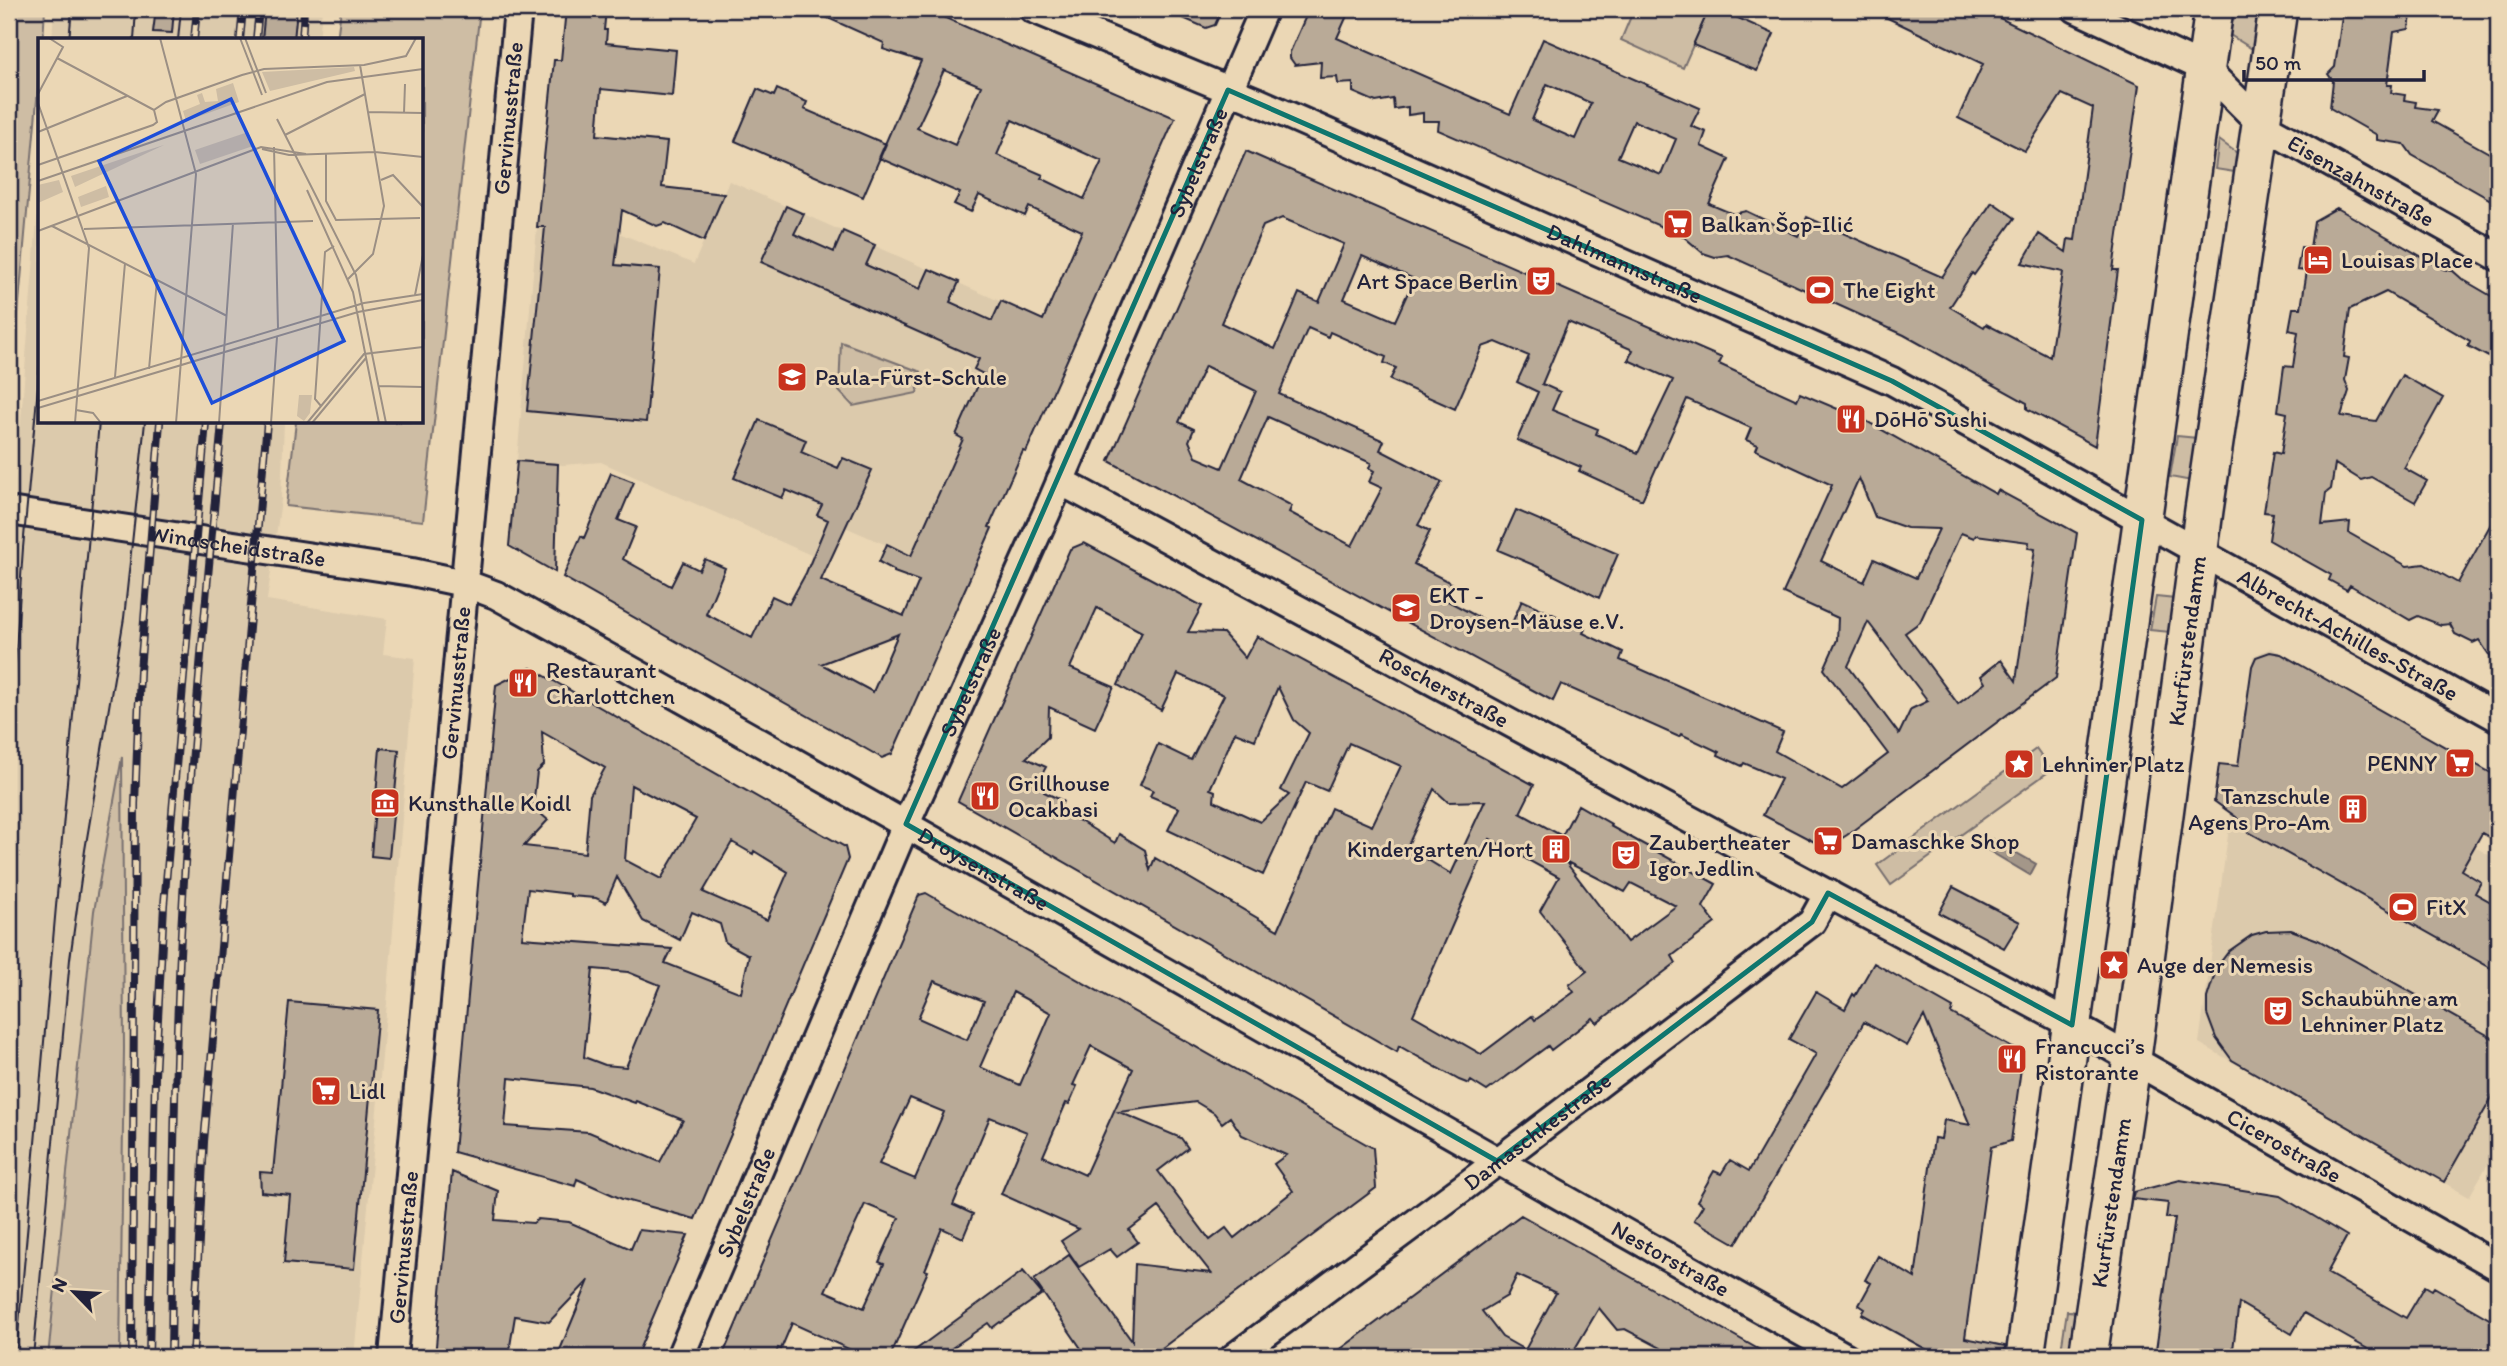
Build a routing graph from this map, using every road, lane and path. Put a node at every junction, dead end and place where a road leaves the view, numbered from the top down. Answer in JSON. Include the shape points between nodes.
{"nodes":[{"id":1,"x":518,"y":9,"type":"edge"},
{"id":2,"x":1033,"y":9,"type":"edge"},
{"id":3,"x":1264,"y":9,"type":"edge"},
{"id":4,"x":2076,"y":9,"type":"edge"},
{"id":5,"x":2214,"y":9,"type":"edge"},
{"id":6,"x":2278,"y":9,"type":"edge"},
{"id":7,"x":2206,"y":69,"type":"junction"},
{"id":8,"x":1228,"y":90,"type":"junction"},
{"id":9,"x":2262,"y":125,"type":"junction"},
{"id":10,"x":2498,"y":257,"type":"edge"},
{"id":11,"x":1060,"y":481,"type":"junction"},
{"id":12,"x":9,"y":511,"type":"edge"},
{"id":13,"x":2142,"y":520,"type":"junction"},
{"id":14,"x":2199,"y":551,"type":"junction"},
{"id":15,"x":464,"y":583,"type":"junction"},
{"id":16,"x":2498,"y":718,"type":"edge"},
{"id":17,"x":906,"y":824,"type":"junction"},
{"id":18,"x":1828,"y":893,"type":"junction"},
{"id":19,"x":2072,"y":1025,"type":"junction"},
{"id":20,"x":2132,"y":1058,"type":"junction"},
{"id":21,"x":1497,"y":1161,"type":"junction"},
{"id":22,"x":2498,"y":1267,"type":"edge"},
{"id":23,"x":1239,"y":1356,"type":"edge"},
{"id":24,"x":393,"y":1357,"type":"edge"},
{"id":25,"x":680,"y":1357,"type":"edge"},
{"id":26,"x":1846,"y":1357,"type":"edge"},
{"id":27,"x":2025,"y":1357,"type":"edge"},
{"id":28,"x":2088,"y":1357,"type":"edge"}],
"edges":[{"from":1,"to":15,"type":"street","name":"Gervinusstraße"},
{"from":2,"to":8,"type":"street","name":"Dahlmannstraße"},
{"from":3,"to":8,"type":"street","name":"Sybelstraße"},
{"from":4,"to":7,"type":"street"},
{"from":5,"to":7,"type":"main road"},
{"from":6,"to":9,"type":"main road","name":"Kurfürstendamm"},
{"from":7,"to":9,"type":"street","name":"Eisenzahnstraße"},
{"from":7,"to":13,"type":"main road"},
{"from":8,"to":11,"type":"street","name":"Sybelstraße"},
{"from":8,"to":13,"type":"street","name":"Dahlmannstraße","via":[[1892,381]]},
{"from":9,"to":10,"type":"street","name":"Eisenzahnstraße"},
{"from":9,"to":14,"type":"main road","name":"Kurfürstendamm"},
{"from":11,"to":17,"type":"street","name":"Sybelstraße"},
{"from":11,"to":18,"type":"street","name":"Roscherstraße"},
{"from":12,"to":15,"type":"street","name":"Windscheidstraße"},
{"from":13,"to":14,"type":"street","name":"Dahlmannstraße"},
{"from":13,"to":19,"type":"main road"},
{"from":14,"to":16,"type":"street","name":"Albrecht-Achilles-Straße"},
{"from":14,"to":20,"type":"main road","name":"Kurfürstendamm"},
{"from":15,"to":17,"type":"street","name":"Droysenstraße","via":[[496,595]]},
{"from":15,"to":24,"type":"street","name":"Gervinusstraße"},
{"from":17,"to":21,"type":"street","name":"Droysenstraße"},
{"from":17,"to":25,"type":"street","name":"Sybelstraße"},
{"from":18,"to":19,"type":"street"},
{"from":18,"to":21,"type":"street","name":"Damaschkestraße","via":[[1812,922]]},
{"from":19,"to":20,"type":"street","name":"Cicerostraße"},
{"from":19,"to":27,"type":"main road"},
{"from":20,"to":22,"type":"street","name":"Cicerostraße"},
{"from":20,"to":28,"type":"main road","name":"Kurfürstendamm"},
{"from":21,"to":23,"type":"street","name":"Damaschkestraße"},
{"from":21,"to":26,"type":"street","name":"Nestorstraße"}]}
